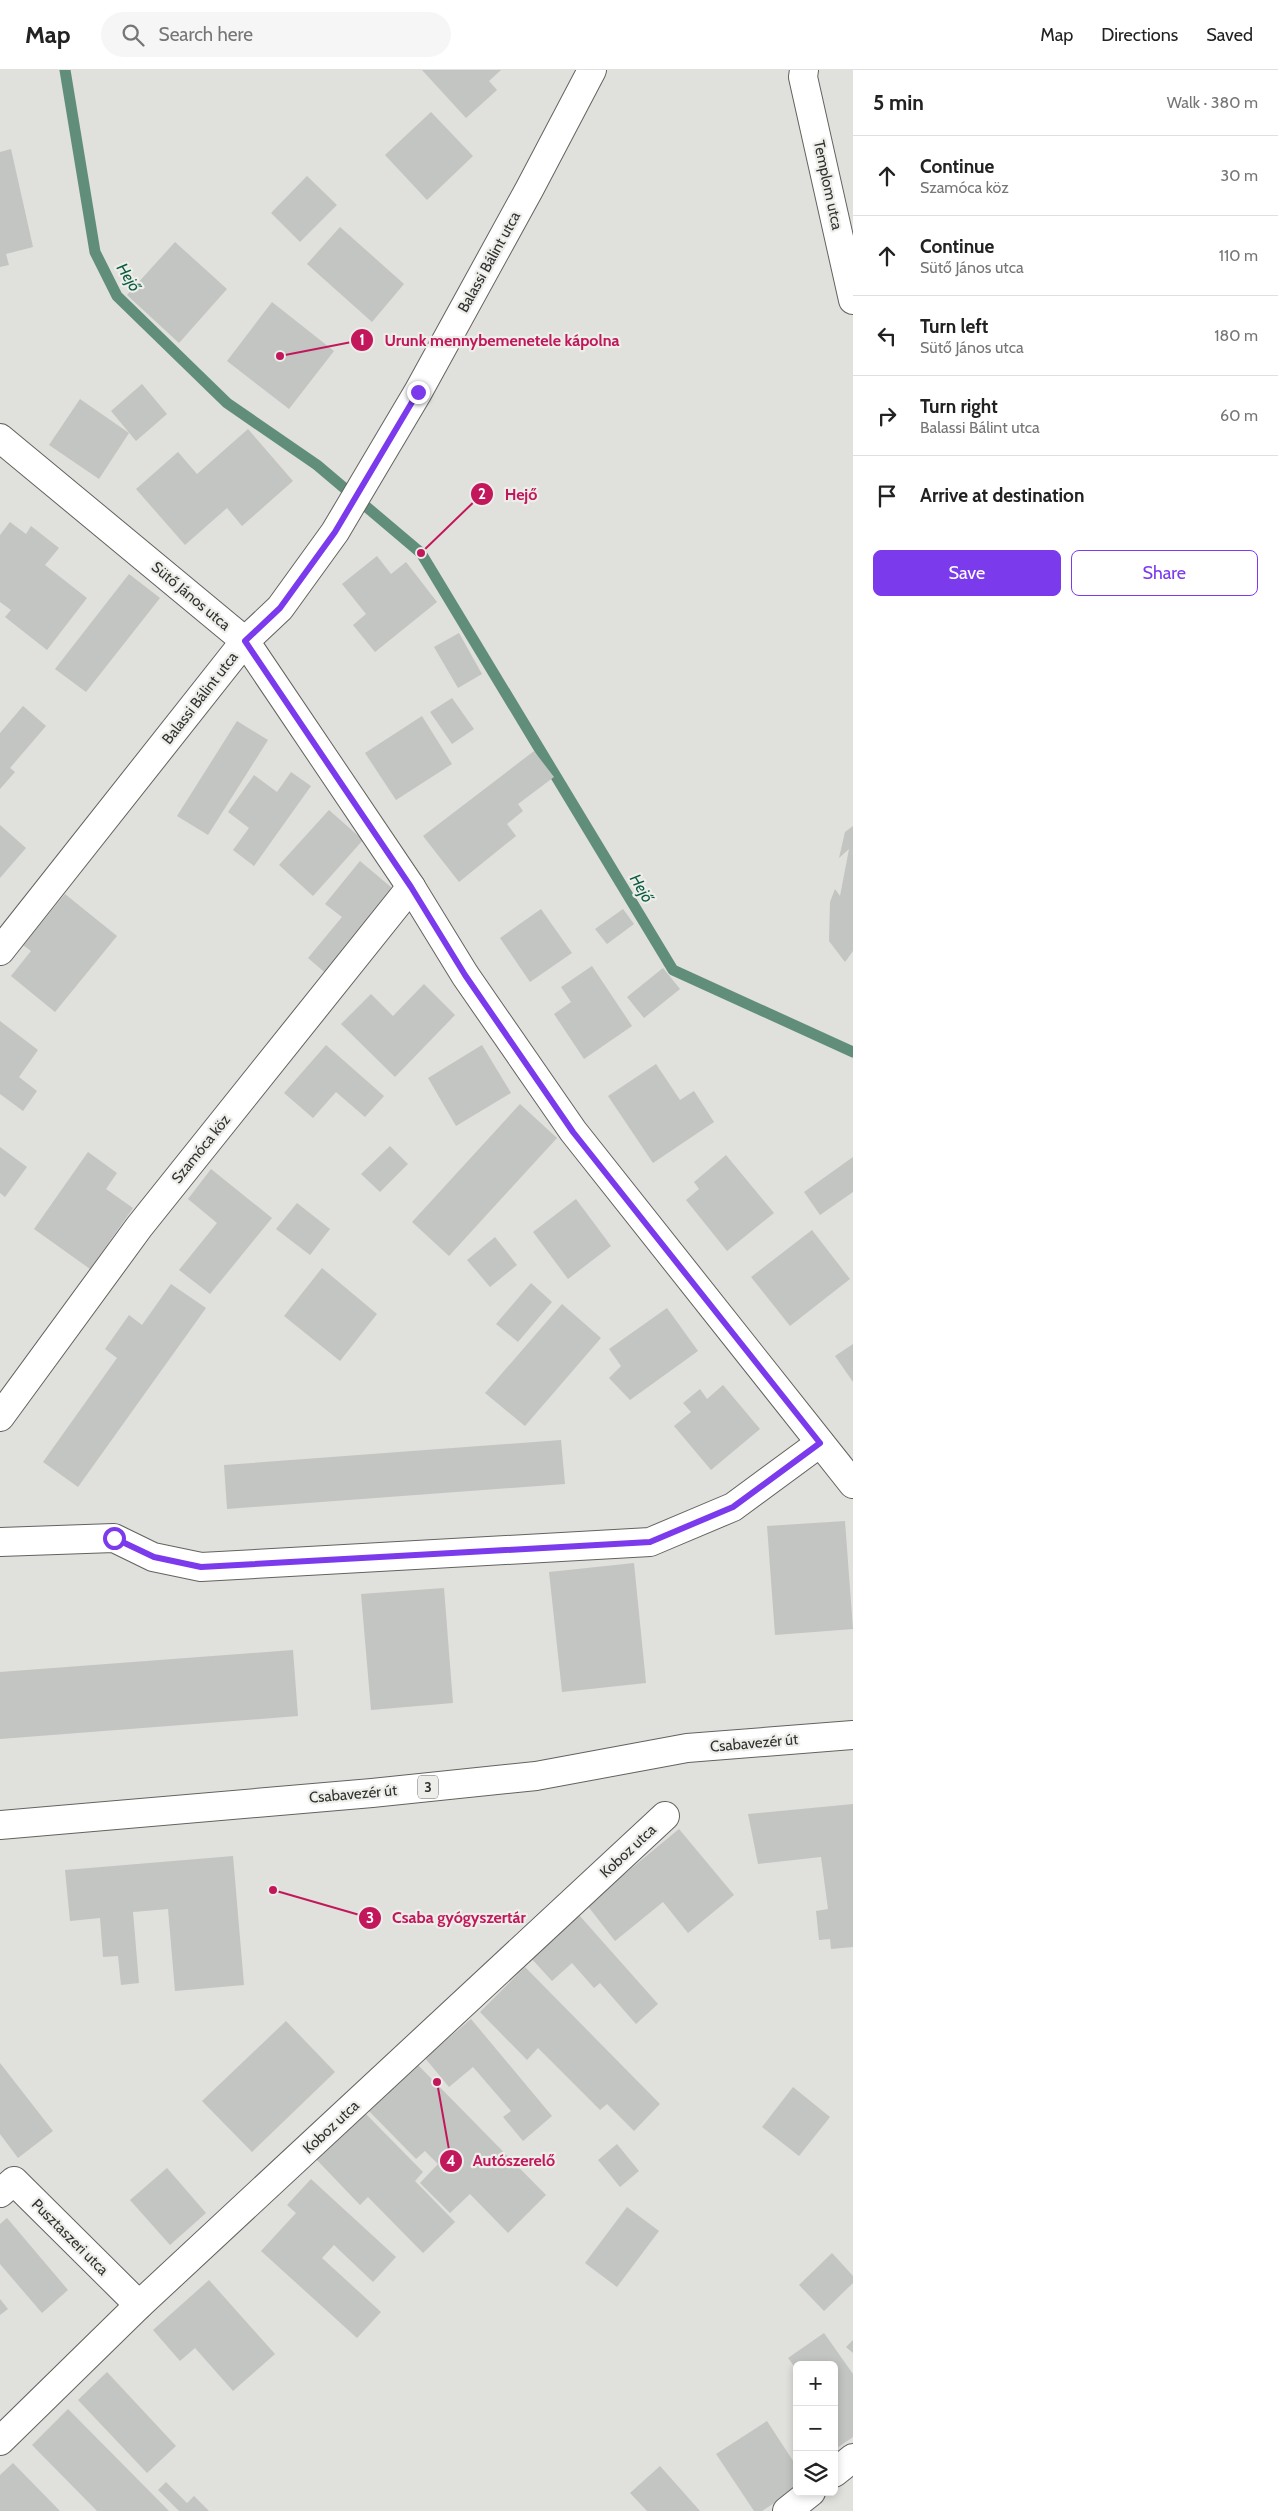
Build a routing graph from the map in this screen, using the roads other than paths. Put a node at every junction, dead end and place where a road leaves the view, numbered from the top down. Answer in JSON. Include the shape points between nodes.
{"nodes":[{"id":1,"x":592,"y":70,"type":"edge"},
{"id":2,"x":804,"y":70,"type":"edge"},
{"id":3,"x":853,"y":300,"type":"edge"},
{"id":4,"x":0,"y":438,"type":"edge"},
{"id":5,"x":245,"y":641,"type":"junction"},
{"id":6,"x":411,"y":887,"type":"junction"},
{"id":7,"x":0,"y":950,"type":"edge"},
{"id":8,"x":0,"y":1417,"type":"edge"},
{"id":9,"x":820,"y":1443,"type":"junction"},
{"id":10,"x":853,"y":1484,"type":"edge"},
{"id":11,"x":0,"y":1542,"type":"edge"},
{"id":12,"x":853,"y":1735,"type":"edge"},
{"id":13,"x":665,"y":1816,"type":"dead end"},
{"id":14,"x":0,"y":1824,"type":"edge"},
{"id":15,"x":0,"y":2193,"type":"edge"},
{"id":16,"x":139,"y":2305,"type":"junction"},
{"id":17,"x":0,"y":2441,"type":"edge"},
{"id":18,"x":853,"y":2458,"type":"edge"},
{"id":19,"x":838,"y":2470,"type":"edge"},
{"id":20,"x":805,"y":2496,"type":"edge"},
{"id":21,"x":787,"y":2511,"type":"edge"}],
"edges":[{"from":1,"to":5,"type":"street","name":"Balassi Bálint utca","via":[[418,392],[335,532],[280,608]]},
{"from":2,"to":3,"type":"street","name":"Templom utca"},
{"from":4,"to":5,"type":"street","name":"Sütő János utca"},
{"from":5,"to":6,"type":"street","name":"Sütő János utca"},
{"from":5,"to":7,"type":"street","name":"Balassi Bálint utca"},
{"from":6,"to":8,"type":"street","name":"Szamóca köz","via":[[139,1227]]},
{"from":6,"to":9,"type":"street","name":"Sütő János utca","via":[[465,975],[573,1132]]},
{"from":9,"to":10,"type":"street","name":"Sütő János utca"},
{"from":9,"to":11,"type":"street","via":[[733,1507],[650,1542],[201,1567],[154,1557],[114,1538]]},
{"from":12,"to":14,"type":"street","name":"Csabavezér út","number":"3","via":[[687,1748],[536,1776]]},
{"from":13,"to":16,"type":"street","name":"Koboz utca"},
{"from":15,"to":16,"type":"street","name":"Pusztaszeri utca","via":[[14,2182]]},
{"from":16,"to":17,"type":"street","name":"Koboz utca"},
{"from":18,"to":19,"type":"street"},
{"from":20,"to":21,"type":"street"}]}
